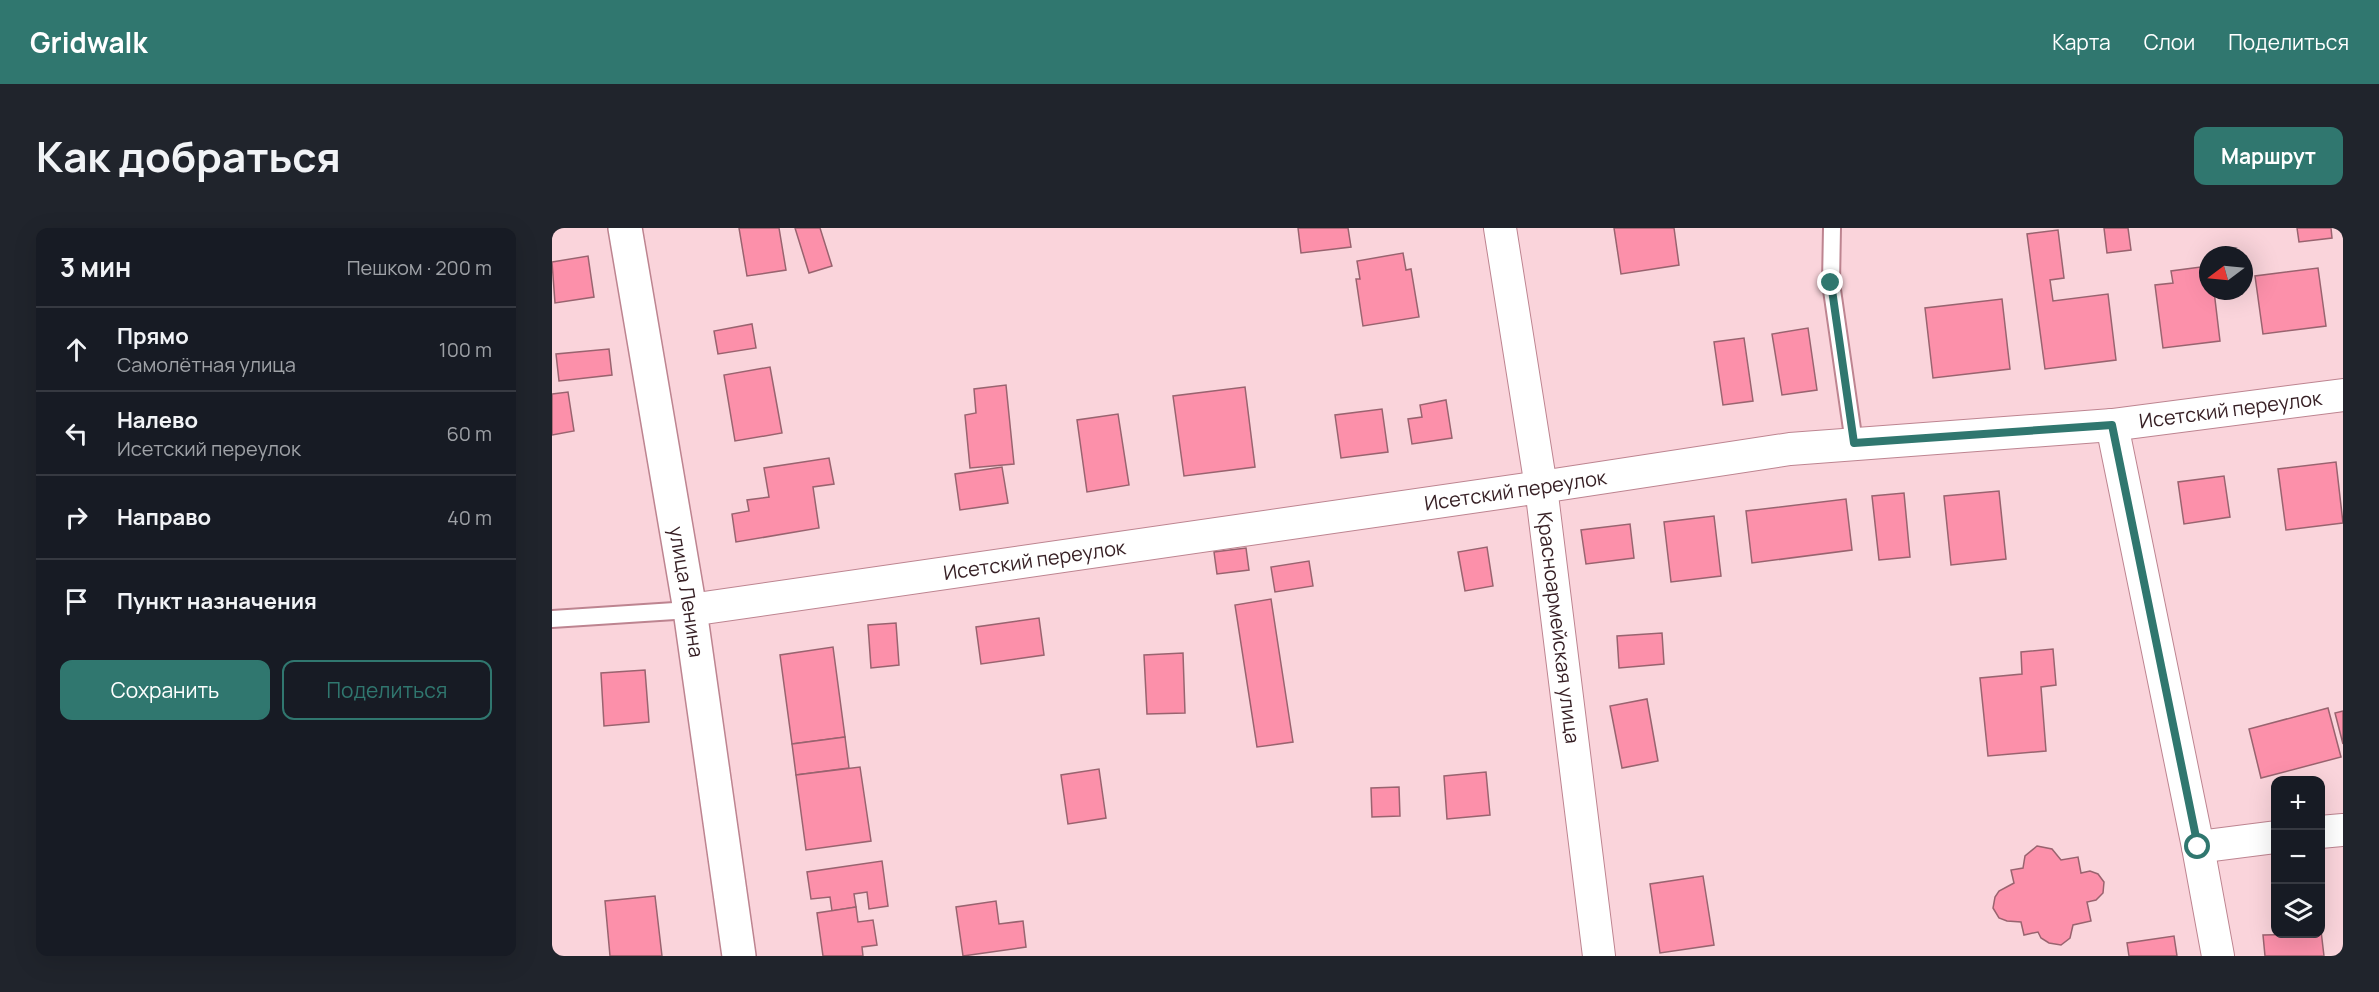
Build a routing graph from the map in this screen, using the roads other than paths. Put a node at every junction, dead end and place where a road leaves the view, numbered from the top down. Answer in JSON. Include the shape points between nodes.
{"nodes":[{"id":1,"x":625,"y":228,"type":"edge"},
{"id":2,"x":1500,"y":228,"type":"edge"},
{"id":3,"x":1832,"y":228,"type":"edge"},
{"id":4,"x":2343,"y":395,"type":"edge"},
{"id":5,"x":2112,"y":425,"type":"junction"},
{"id":6,"x":1854,"y":443,"type":"junction"},
{"id":7,"x":1541,"y":487,"type":"junction"},
{"id":8,"x":690,"y":610,"type":"junction"},
{"id":9,"x":552,"y":619,"type":"edge"},
{"id":10,"x":2343,"y":830,"type":"edge"},
{"id":11,"x":2325,"y":832,"type":"edge"},
{"id":12,"x":2271,"y":838,"type":"edge"},
{"id":13,"x":2198,"y":847,"type":"junction"},
{"id":14,"x":739,"y":956,"type":"edge"},
{"id":15,"x":1599,"y":956,"type":"edge"},
{"id":16,"x":2218,"y":956,"type":"edge"}],
"edges":[{"from":1,"to":8,"type":"street","name":"улица Ленина"},
{"from":2,"to":7,"type":"street","name":"Красноармейская улица"},
{"from":3,"to":6,"type":"lane","via":[[1831,283]]},
{"from":4,"to":5,"type":"street","name":"Исетский переулок"},
{"from":5,"to":6,"type":"street","name":"Исетский переулок"},
{"from":5,"to":13,"type":"street"},
{"from":6,"to":7,"type":"street","name":"Исетский переулок"},
{"from":7,"to":8,"type":"street","name":"Исетский переулок"},
{"from":7,"to":15,"type":"street","name":"Красноармейская улица"},
{"from":8,"to":9,"type":"lane"},
{"from":8,"to":14,"type":"street","name":"улица Ленина"},
{"from":10,"to":11,"type":"street"},
{"from":12,"to":13,"type":"street"},
{"from":13,"to":16,"type":"street"}]}
